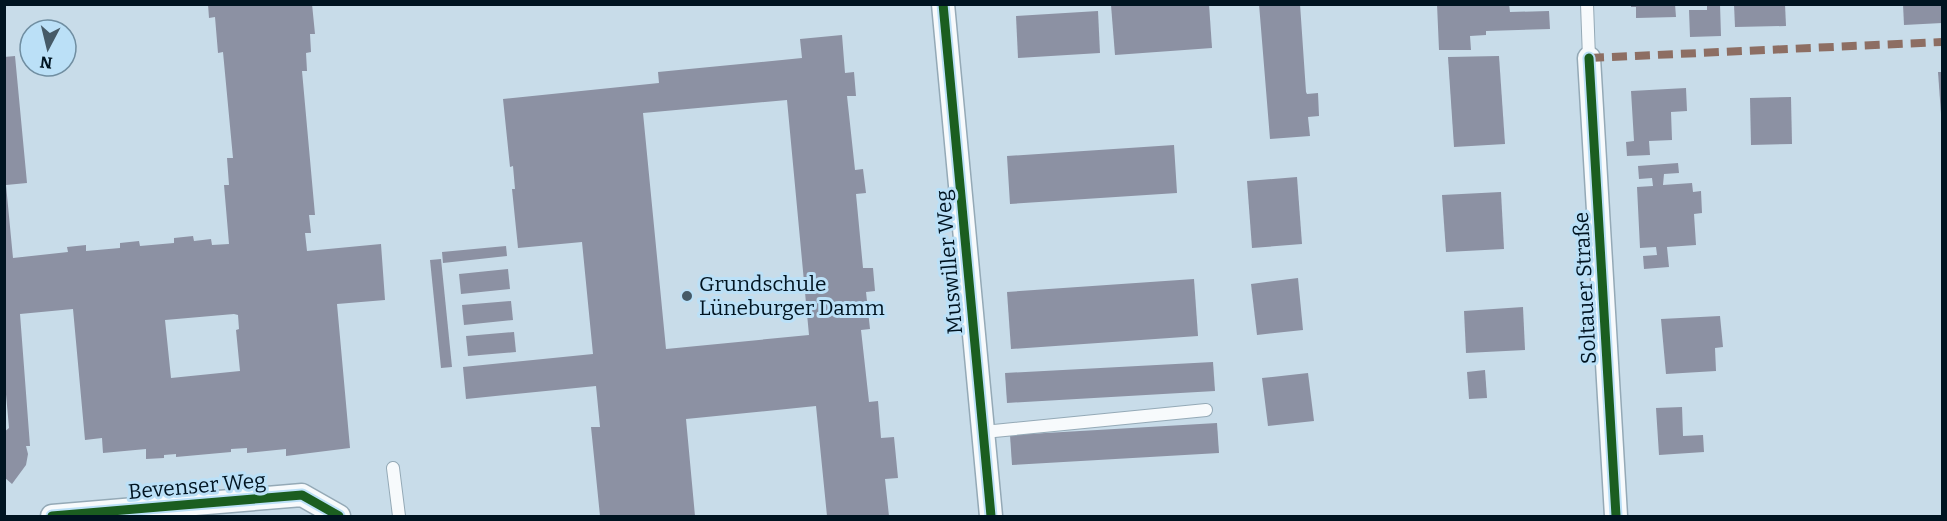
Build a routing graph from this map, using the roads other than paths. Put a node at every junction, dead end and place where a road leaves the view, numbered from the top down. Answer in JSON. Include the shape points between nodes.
{"nodes":[{"id":1,"x":943,"y":4,"type":"edge"},
{"id":2,"x":1587,"y":4,"type":"edge"},
{"id":3,"x":1589,"y":58,"type":"joint"},
{"id":4,"x":1206,"y":410,"type":"dead end"},
{"id":5,"x":984,"y":432,"type":"junction"},
{"id":6,"x":393,"y":468,"type":"dead end"},
{"id":7,"x":52,"y":516,"type":"edge"},
{"id":8,"x":339,"y":516,"type":"edge"},
{"id":9,"x":399,"y":516,"type":"edge"},
{"id":10,"x":991,"y":516,"type":"edge"},
{"id":11,"x":1616,"y":516,"type":"edge"}],
"edges":[{"from":1,"to":5,"type":"street","name":"Muswiller Weg"},
{"from":2,"to":3,"type":"lane","name":"Soltauer Straße"},
{"from":3,"to":11,"type":"street","name":"Soltauer Straße"},
{"from":4,"to":5,"type":"lane"},
{"from":5,"to":10,"type":"street","name":"Muswiller Weg"},
{"from":6,"to":9,"type":"lane"},
{"from":7,"to":8,"type":"street","name":"Bevenser Weg","via":[[302,495]]}]}
